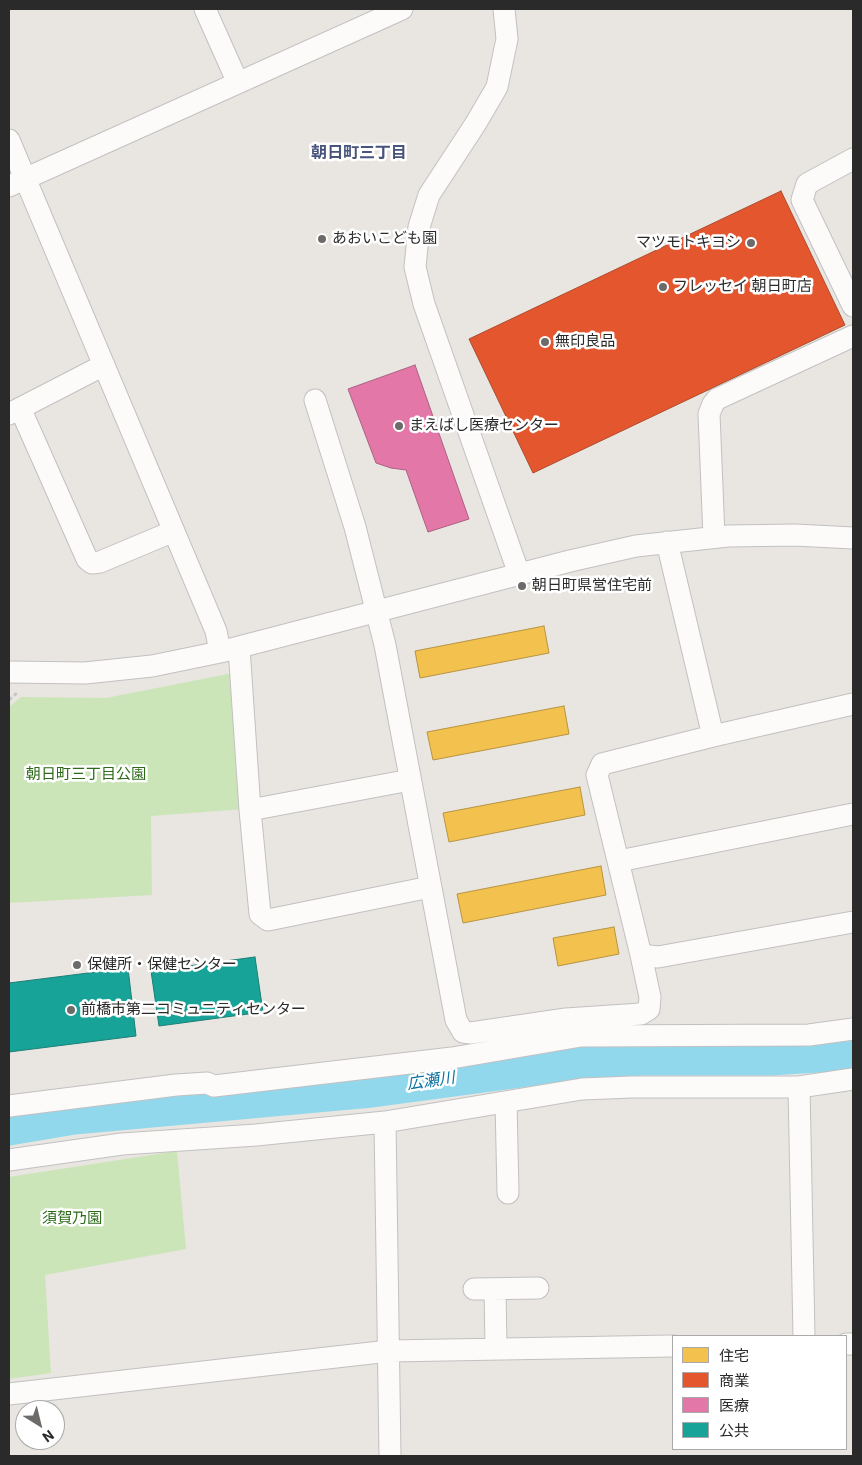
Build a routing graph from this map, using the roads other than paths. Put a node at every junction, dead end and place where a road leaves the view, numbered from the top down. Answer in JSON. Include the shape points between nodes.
{"nodes":[{"id":1,"x":205,"y":9,"type":"edge"},
{"id":2,"x":402,"y":9,"type":"edge"},
{"id":3,"x":504,"y":9,"type":"edge"},
{"id":4,"x":238,"y":83,"type":"junction"},
{"id":5,"x":9,"y":140,"type":"edge"},
{"id":6,"x":853,"y":159,"type":"edge"},
{"id":7,"x":17,"y":182,"type":"edge"},
{"id":8,"x":853,"y":306,"type":"edge"},
{"id":9,"x":853,"y":336,"type":"edge"},
{"id":10,"x":104,"y":365,"type":"junction"},
{"id":11,"x":315,"y":400,"type":"dead end"},
{"id":12,"x":14,"y":411,"type":"edge"},
{"id":13,"x":174,"y":531,"type":"junction"},
{"id":14,"x":714,"y":537,"type":"junction"},
{"id":15,"x":853,"y":538,"type":"edge"},
{"id":16,"x":667,"y":542,"type":"junction"},
{"id":17,"x":519,"y":574,"type":"junction"},
{"id":18,"x":377,"y":611,"type":"junction"},
{"id":19,"x":229,"y":650,"type":"junction"},
{"id":20,"x":9,"y":672,"type":"edge"},
{"id":21,"x":853,"y":704,"type":"edge"},
{"id":22,"x":714,"y":736,"type":"junction"},
{"id":23,"x":410,"y":780,"type":"junction"},
{"id":24,"x":250,"y":810,"type":"junction"},
{"id":25,"x":853,"y":814,"type":"edge"},
{"id":26,"x":619,"y":860,"type":"junction"},
{"id":27,"x":430,"y":888,"type":"junction"},
{"id":28,"x":853,"y":922,"type":"edge"},
{"id":29,"x":641,"y":955,"type":"junction"},
{"id":30,"x":853,"y":1029,"type":"edge"},
{"id":31,"x":853,"y":1079,"type":"edge"},
{"id":32,"x":799,"y":1087,"type":"junction"},
{"id":33,"x":506,"y":1102,"type":"junction"},
{"id":34,"x":9,"y":1106,"type":"edge"},
{"id":35,"x":385,"y":1122,"type":"junction"},
{"id":36,"x":9,"y":1160,"type":"edge"},
{"id":37,"x":508,"y":1193,"type":"dead end"},
{"id":38,"x":538,"y":1288,"type":"dead end"},
{"id":39,"x":804,"y":1335,"type":"edge"},
{"id":40,"x":672,"y":1346,"type":"edge"},
{"id":41,"x":496,"y":1348,"type":"junction"},
{"id":42,"x":389,"y":1351,"type":"junction"},
{"id":43,"x":9,"y":1394,"type":"edge"},
{"id":44,"x":390,"y":1456,"type":"edge"}],
"edges":[{"from":1,"to":4,"type":"street"},
{"from":2,"to":4,"type":"street"},
{"from":3,"to":17,"type":"street","via":[[507,39],[496,88],[429,195],[419,227],[415,267],[424,304]]},
{"from":4,"to":7,"type":"street"},
{"from":5,"to":7,"type":"street"},
{"from":6,"to":8,"type":"street","via":[[807,184],[802,200]]},
{"from":7,"to":10,"type":"street"},
{"from":9,"to":14,"type":"street","via":[[717,399],[713,404],[709,414]]},
{"from":10,"to":12,"type":"street"},
{"from":10,"to":13,"type":"street"},
{"from":11,"to":18,"type":"street","via":[[356,527]]},
{"from":12,"to":13,"type":"street","via":[[92,563]]},
{"from":13,"to":19,"type":"street","via":[[216,631]]},
{"from":14,"to":15,"type":"street","via":[[795,535]]},
{"from":14,"to":16,"type":"street"},
{"from":16,"to":17,"type":"street","via":[[608,552]]},
{"from":16,"to":22,"type":"street"},
{"from":17,"to":18,"type":"street"},
{"from":18,"to":19,"type":"street"},
{"from":18,"to":23,"type":"street"},
{"from":19,"to":20,"type":"street","via":[[152,666],[85,673]]},
{"from":19,"to":24,"type":"street"},
{"from":21,"to":22,"type":"street"},
{"from":22,"to":26,"type":"street","via":[[606,762],[599,767],[597,775]]},
{"from":23,"to":24,"type":"street"},
{"from":23,"to":27,"type":"street"},
{"from":24,"to":27,"type":"street","via":[[260,914],[268,920]]},
{"from":25,"to":26,"type":"street"},
{"from":26,"to":29,"type":"street"},
{"from":27,"to":29,"type":"street","via":[[456,1020],[466,1033],[647,1012],[650,998]]},
{"from":28,"to":29,"type":"street","via":[[658,957]]},
{"from":30,"to":34,"type":"street","via":[[810,1035],[581,1036],[452,1058],[214,1086],[207,1083],[176,1085]]},
{"from":31,"to":32,"type":"street"},
{"from":32,"to":33,"type":"street","via":[[593,1088]]},
{"from":32,"to":39,"type":"street"},
{"from":33,"to":35,"type":"street"},
{"from":33,"to":37,"type":"street"},
{"from":35,"to":36,"type":"street","via":[[122,1144]]},
{"from":35,"to":42,"type":"street"},
{"from":38,"to":41,"type":"street","via":[[484,1289]]},
{"from":40,"to":41,"type":"street"},
{"from":41,"to":42,"type":"street"},
{"from":42,"to":43,"type":"street"},
{"from":42,"to":44,"type":"street"}]}
